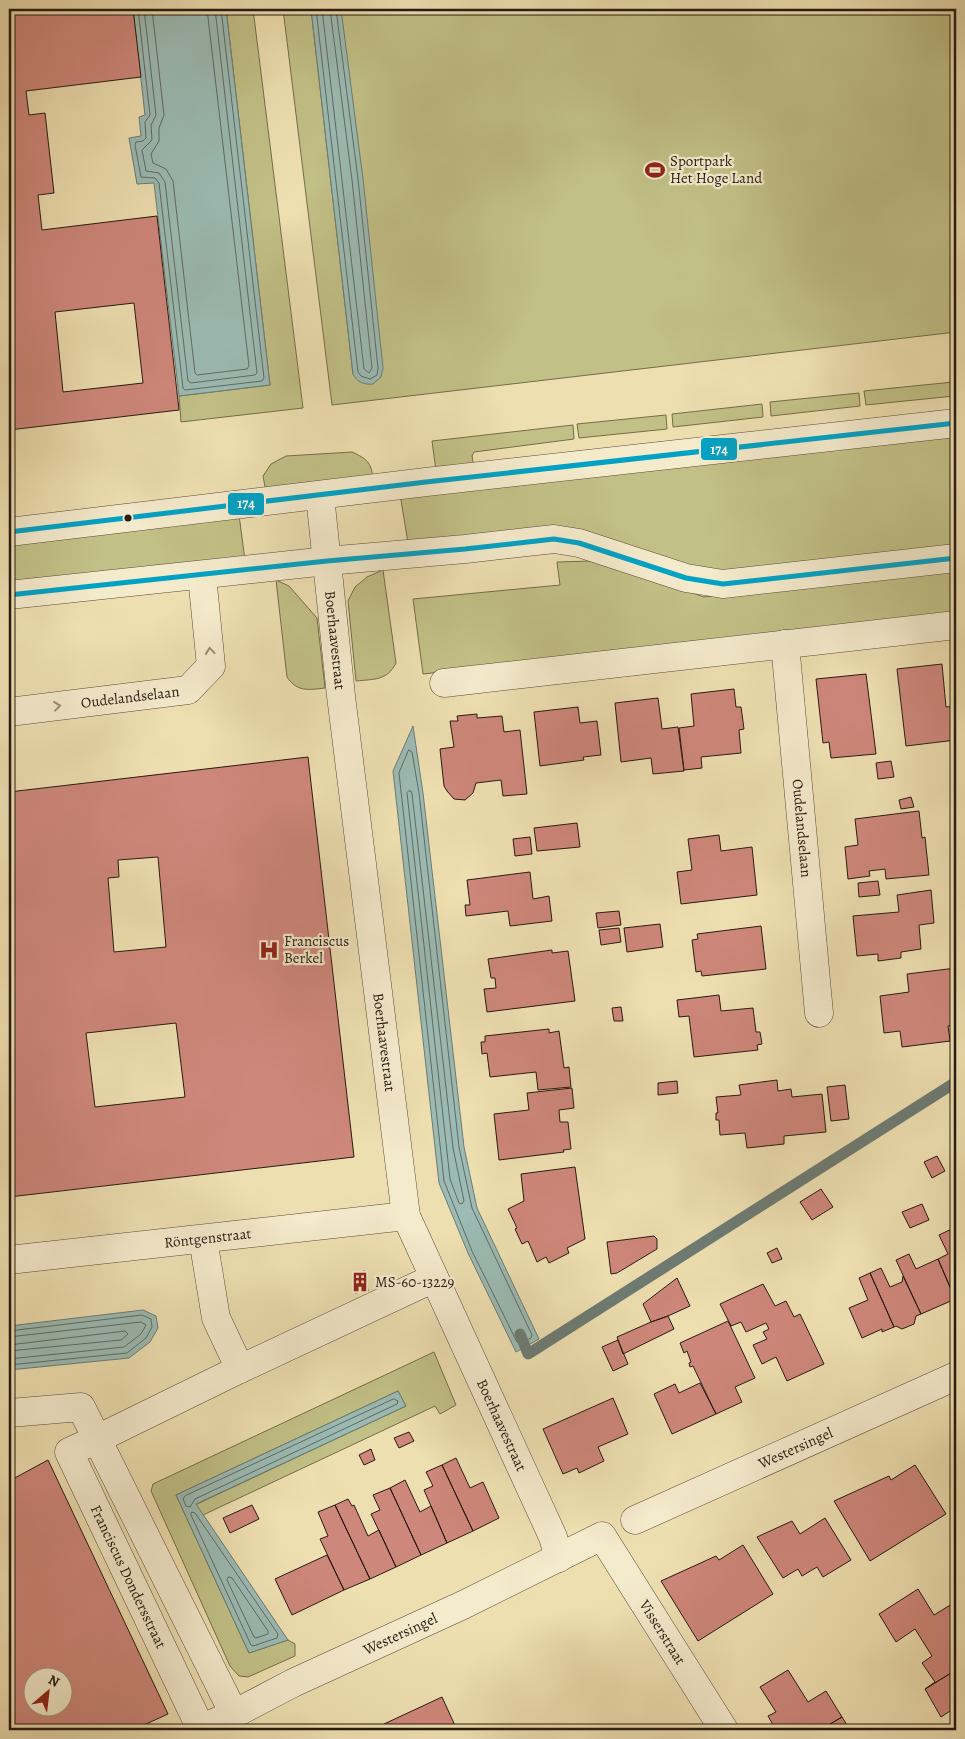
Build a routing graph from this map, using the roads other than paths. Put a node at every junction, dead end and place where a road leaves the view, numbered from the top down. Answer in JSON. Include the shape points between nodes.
{"nodes":[{"id":1,"x":956,"y":423,"type":"edge"},
{"id":2,"x":320,"y":496,"type":"junction"},
{"id":3,"x":9,"y":532,"type":"edge"},
{"id":4,"x":956,"y":558,"type":"edge"},
{"id":5,"x":327,"y":561,"type":"junction"},
{"id":6,"x":202,"y":576,"type":"junction"},
{"id":7,"x":9,"y":595,"type":"edge"},
{"id":8,"x":956,"y":625,"type":"edge"},
{"id":9,"x":785,"y":644,"type":"junction"},
{"id":10,"x":444,"y":683,"type":"dead end"},
{"id":11,"x":9,"y":712,"type":"edge"},
{"id":12,"x":819,"y":1013,"type":"dead end"},
{"id":13,"x":406,"y":1216,"type":"junction"},
{"id":14,"x":203,"y":1239,"type":"junction"},
{"id":15,"x":9,"y":1260,"type":"edge"},
{"id":16,"x":434,"y":1278,"type":"junction"},
{"id":17,"x":240,"y":1369,"type":"junction"},
{"id":18,"x":956,"y":1376,"type":"edge"},
{"id":19,"x":10,"y":1413,"type":"edge"},
{"id":20,"x":97,"y":1439,"type":"junction"},
{"id":21,"x":636,"y":1520,"type":"dead end"},
{"id":22,"x":602,"y":1536,"type":"joint"},
{"id":23,"x":559,"y":1558,"type":"junction"},
{"id":24,"x":234,"y":1714,"type":"junction"},
{"id":25,"x":200,"y":1730,"type":"edge"},
{"id":26,"x":724,"y":1730,"type":"edge"}],
"edges":[{"from":1,"to":2,"type":"street"},
{"from":2,"to":3,"type":"street"},
{"from":2,"to":5,"type":"street","name":"Boerhaavestraat"},
{"from":4,"to":5,"type":"street","via":[[723,584],[686,578],[554,538]]},
{"from":5,"to":6,"type":"street"},
{"from":5,"to":13,"type":"street","name":"Boerhaavestraat"},
{"from":6,"to":7,"type":"street"},
{"from":11,"to":6,"type":"street","name":"Oudelandselaan","one_way":true,"via":[[188,690],[211,666]]},
{"from":8,"to":9,"type":"street"},
{"from":9,"to":10,"type":"street"},
{"from":9,"to":12,"type":"street","name":"Oudelandselaan"},
{"from":13,"to":14,"type":"street","name":"Röntgenstraat"},
{"from":13,"to":16,"type":"street","name":"Boerhaavestraat"},
{"from":14,"to":15,"type":"street","name":"Röntgenstraat"},
{"from":14,"to":17,"type":"street","via":[[216,1318]]},
{"from":16,"to":17,"type":"street","name":"Franciscus Dondersstraat"},
{"from":16,"to":23,"type":"street","name":"Boerhaavestraat","via":[[553,1537]]},
{"from":17,"to":20,"type":"street","name":"Franciscus Dondersstraat"},
{"from":18,"to":21,"type":"street","name":"Westersingel"},
{"from":19,"to":20,"type":"street","via":[[80,1407]]},
{"from":20,"to":24,"type":"street","name":"Franciscus Dondersstraat"},
{"from":20,"to":25,"type":"street","name":"Franciscus Dondersstraat","via":[[69,1452]]},
{"from":22,"to":23,"type":"street","name":"Westersingel"},
{"from":22,"to":26,"type":"street","name":"Visserstraat"},
{"from":23,"to":24,"type":"street","name":"Westersingel"},
{"from":24,"to":25,"type":"street","name":"Westersingel"}]}
